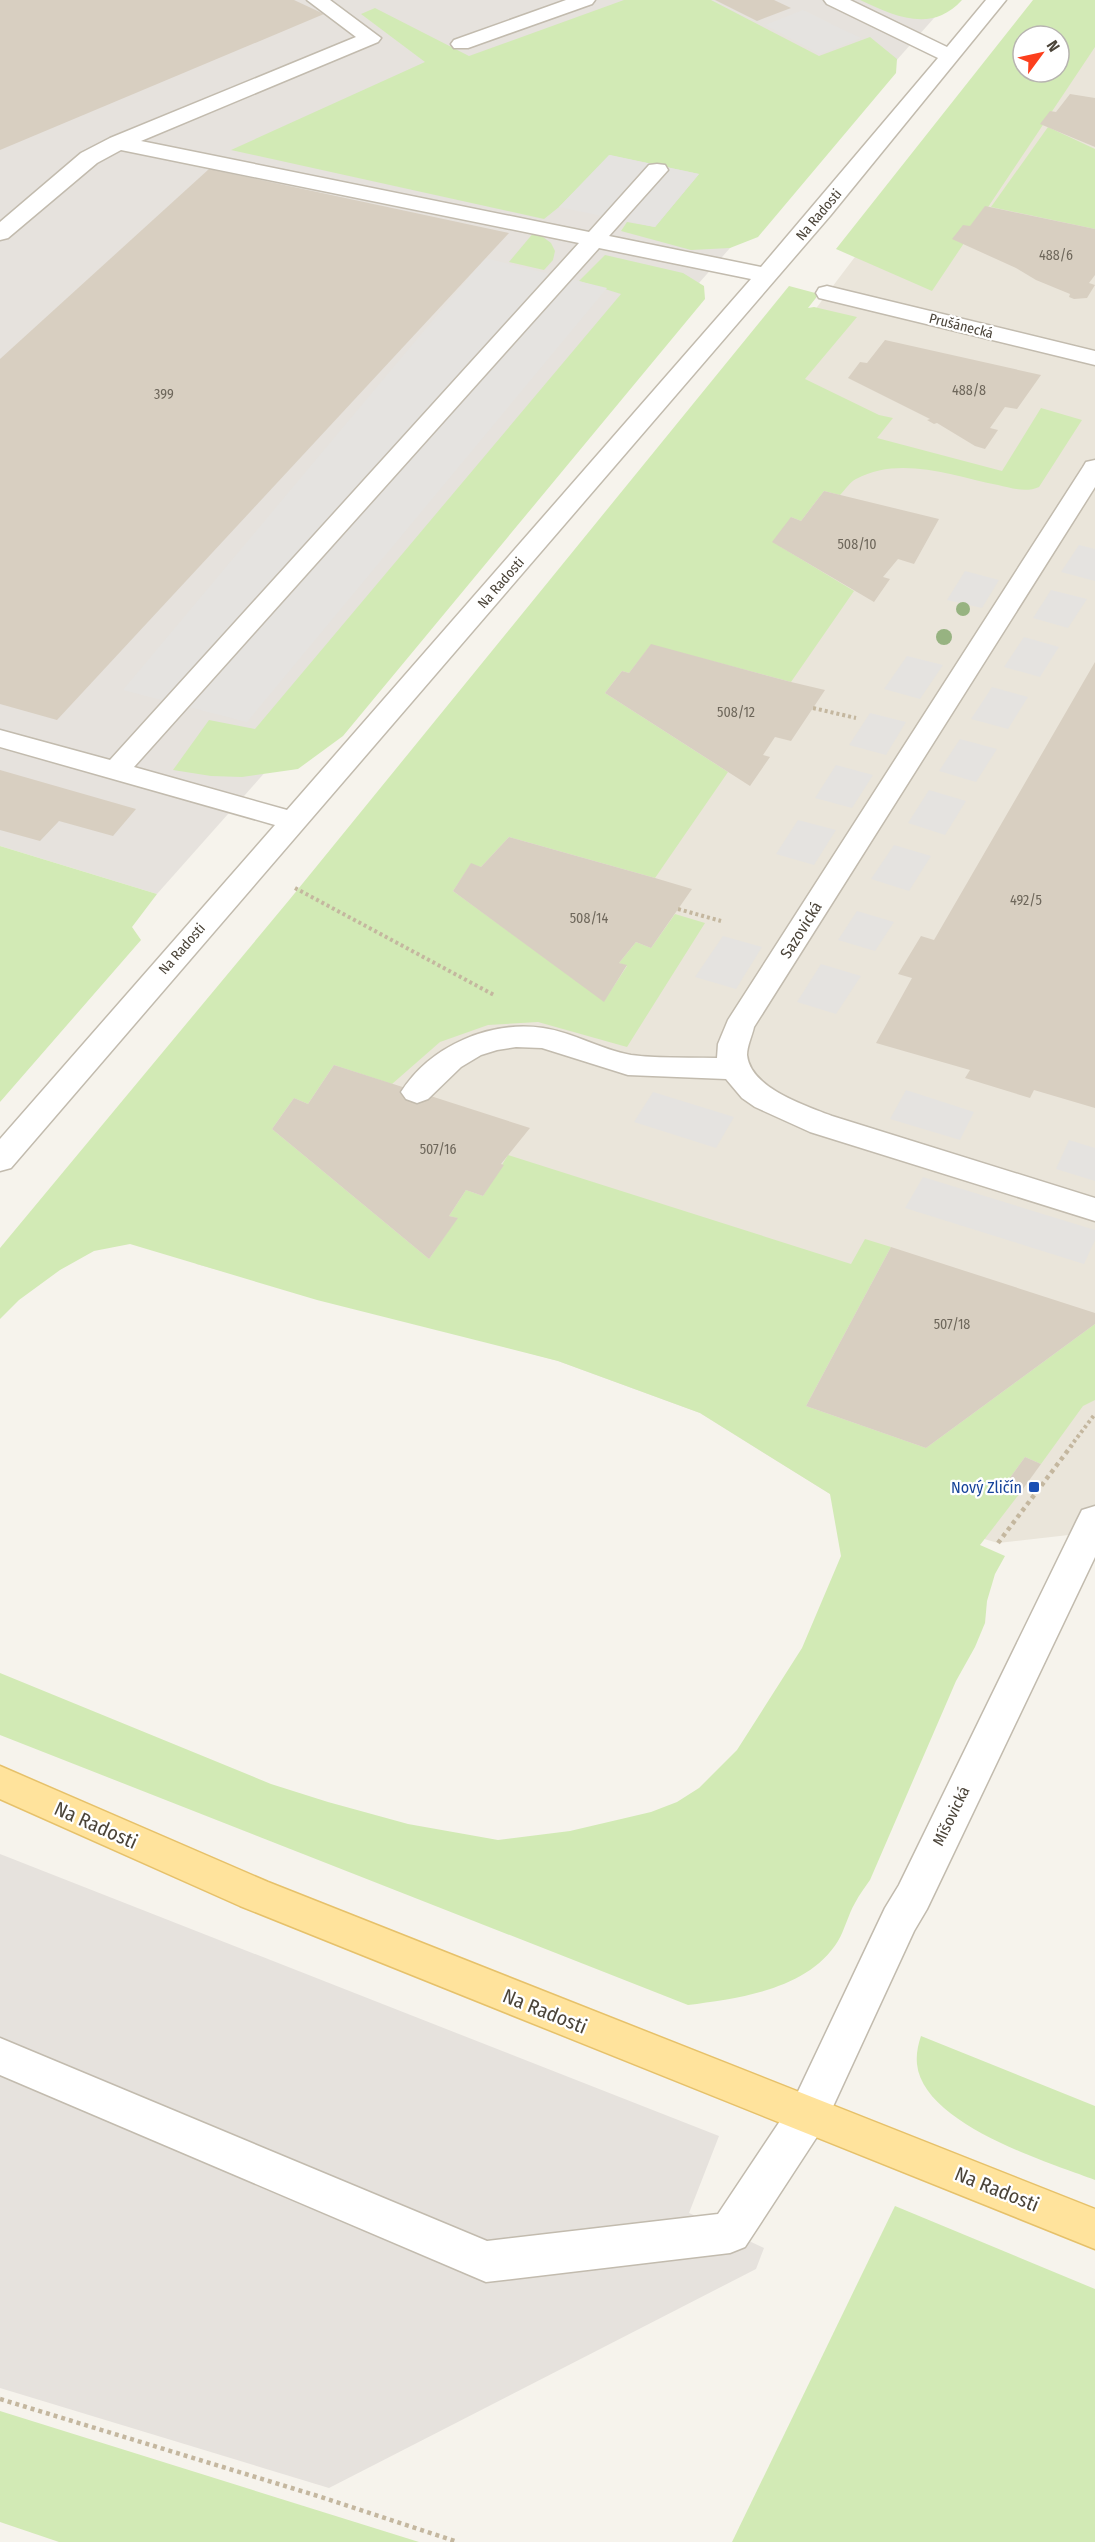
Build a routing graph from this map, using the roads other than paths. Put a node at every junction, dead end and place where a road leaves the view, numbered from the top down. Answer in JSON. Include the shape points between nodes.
{"nodes":[{"id":1,"x":317,"y":0,"type":"edge"},
{"id":2,"x":585,"y":0,"type":"edge"},
{"id":3,"x":834,"y":0,"type":"edge"},
{"id":4,"x":996,"y":0,"type":"edge"},
{"id":5,"x":461,"y":44,"type":"dead end"},
{"id":6,"x":950,"y":56,"type":"junction"},
{"id":7,"x":118,"y":142,"type":"junction"},
{"id":8,"x":657,"y":170,"type":"dead end"},
{"id":9,"x":0,"y":232,"type":"edge"},
{"id":10,"x":593,"y":241,"type":"junction"},
{"id":11,"x":767,"y":275,"type":"junction"},
{"id":12,"x":826,"y":293,"type":"dead end"},
{"id":13,"x":1095,"y":358,"type":"edge"},
{"id":14,"x":1095,"y":466,"type":"edge"},
{"id":15,"x":0,"y":738,"type":"edge"},
{"id":16,"x":116,"y":770,"type":"junction"},
{"id":17,"x":294,"y":821,"type":"junction"},
{"id":18,"x":736,"y":1069,"type":"junction"},
{"id":19,"x":417,"y":1092,"type":"dead end"},
{"id":20,"x":0,"y":1160,"type":"edge"},
{"id":21,"x":1095,"y":1210,"type":"edge"},
{"id":22,"x":1095,"y":1520,"type":"edge"},
{"id":23,"x":0,"y":1782,"type":"edge"},
{"id":24,"x":0,"y":2056,"type":"edge"},
{"id":25,"x":809,"y":2114,"type":"junction"},
{"id":26,"x":1095,"y":2229,"type":"edge"}],
"edges":[{"from":1,"to":7,"type":"street","via":[[371,38]]},
{"from":2,"to":5,"type":"street"},
{"from":3,"to":6,"type":"street"},
{"from":4,"to":6,"type":"street","name":"Na Radosti"},
{"from":6,"to":11,"type":"street","name":"Na Radosti"},
{"from":7,"to":9,"type":"street","via":[[89,158]]},
{"from":7,"to":10,"type":"street"},
{"from":8,"to":10,"type":"street"},
{"from":10,"to":11,"type":"street"},
{"from":10,"to":16,"type":"street"},
{"from":11,"to":17,"type":"street","name":"Na Radosti"},
{"from":12,"to":13,"type":"street","name":"Prušánecká"},
{"from":14,"to":18,"type":"street","name":"Sazovická","via":[[739,1027],[732,1054]]},
{"from":15,"to":16,"type":"street"},
{"from":16,"to":17,"type":"street"},
{"from":17,"to":20,"type":"street","name":"Na Radosti"},
{"from":18,"to":19,"type":"street","via":[[628,1065],[544,1038],[516,1037],[470,1048],[450,1060]]},
{"from":18,"to":21,"type":"street","via":[[749,1086],[770,1102],[821,1124]]},
{"from":22,"to":25,"type":"street","name":"Míšovická","via":[[899,1920]]},
{"from":23,"to":25,"type":"main road","name":"Na Radosti","via":[[254,1894]]},
{"from":24,"to":25,"type":"street","name":"Míšovická","via":[[486,2262],[730,2233]]},
{"from":25,"to":26,"type":"main road","name":"Na Radosti"}]}
